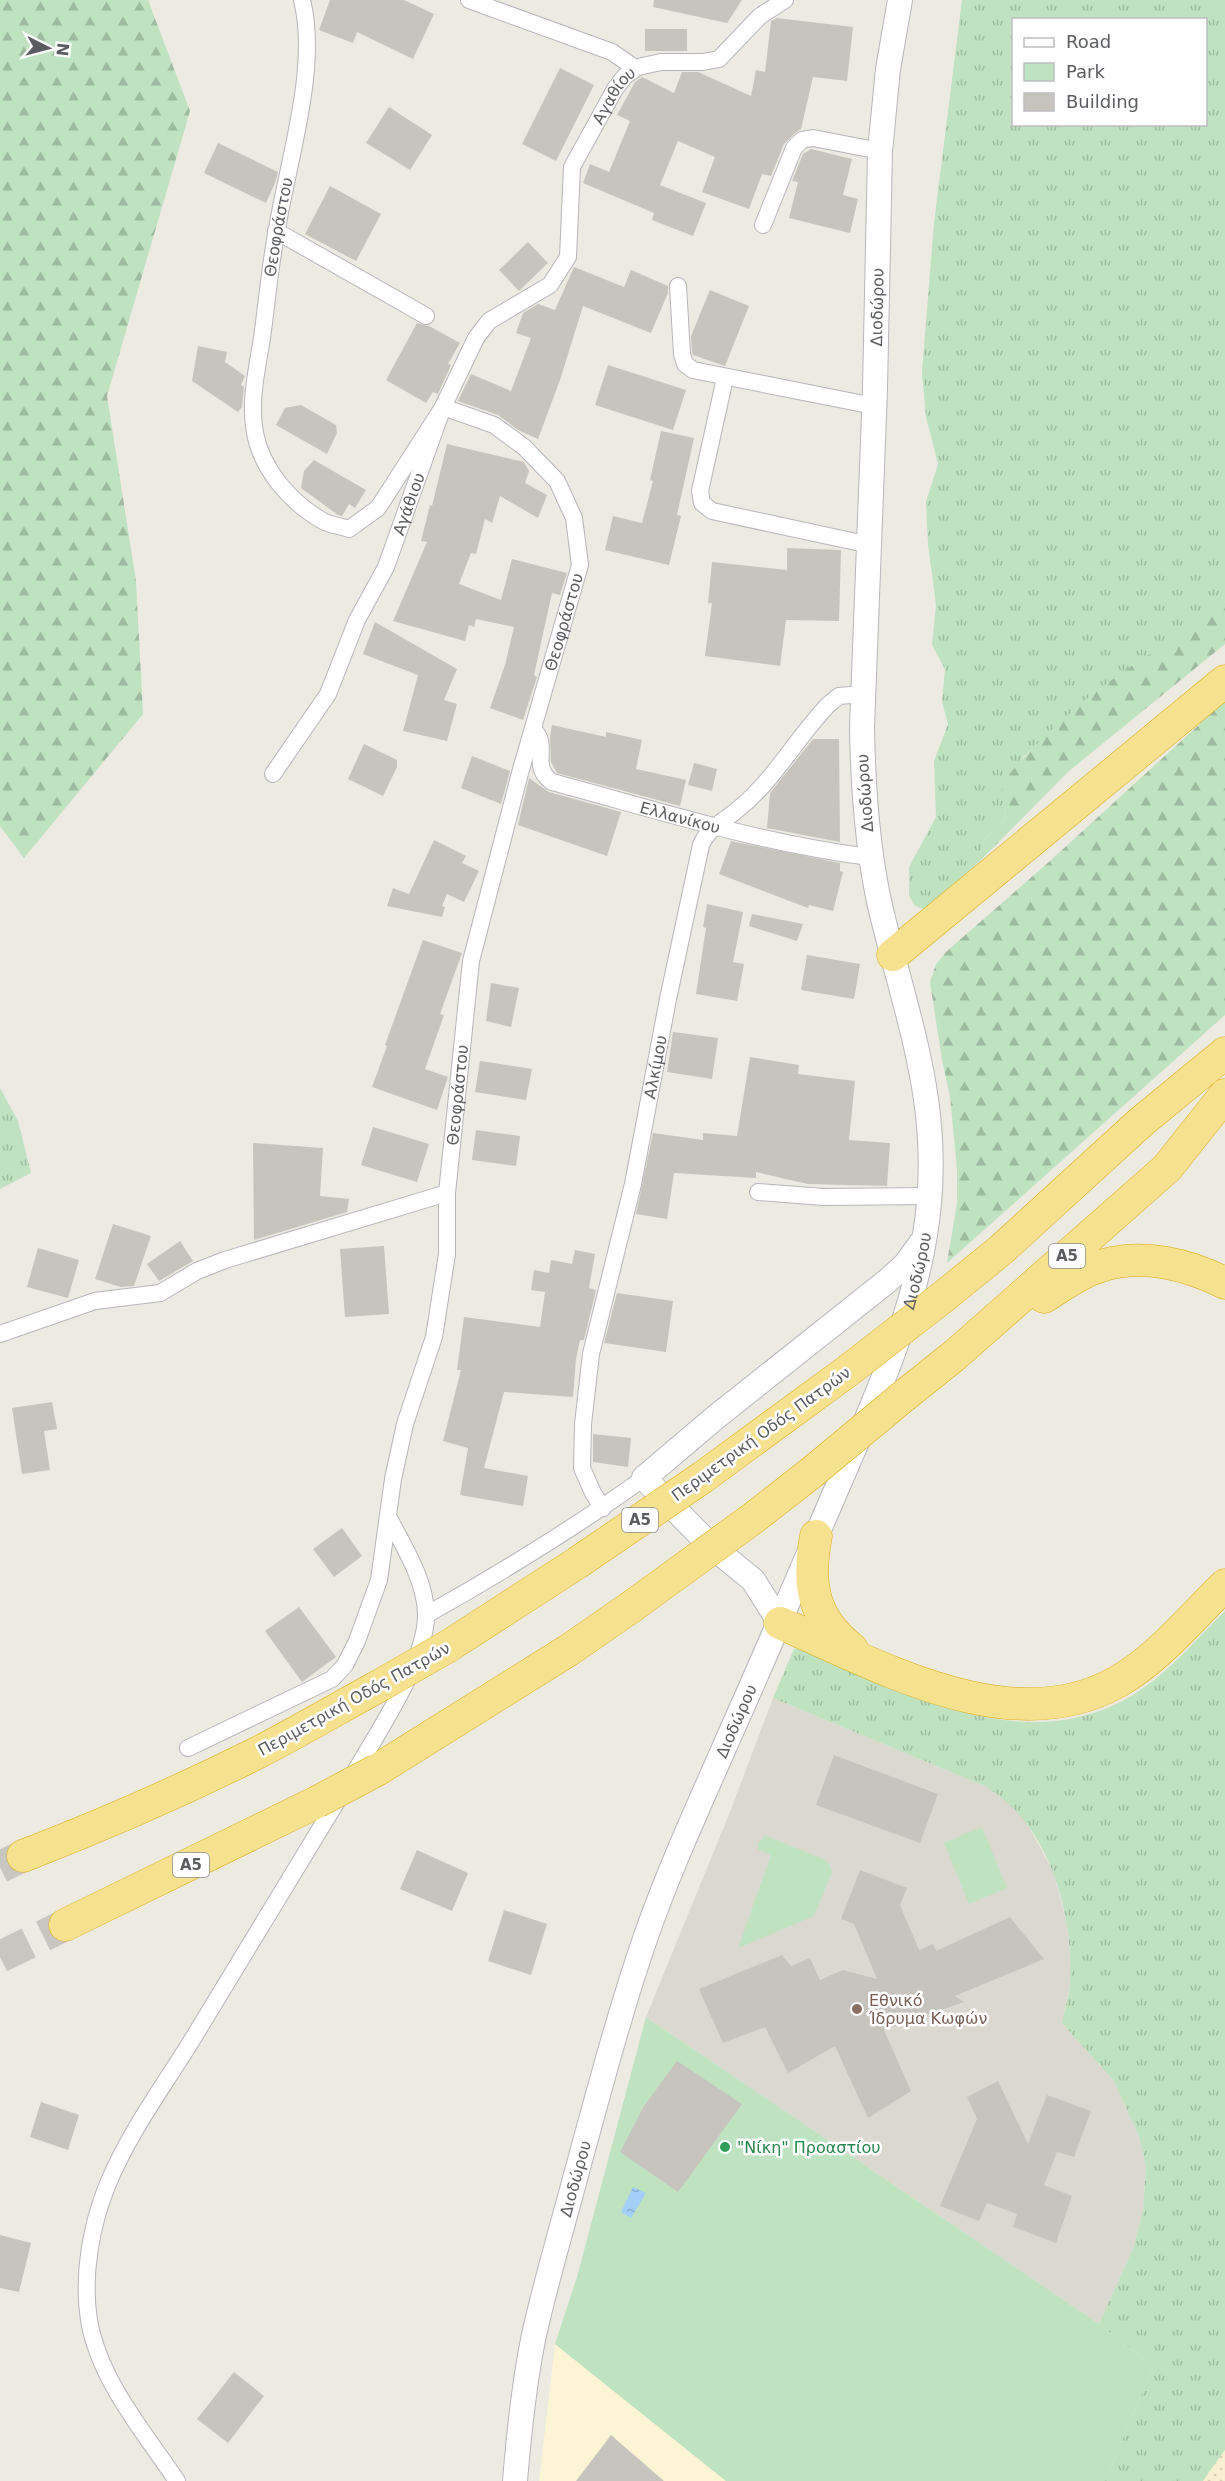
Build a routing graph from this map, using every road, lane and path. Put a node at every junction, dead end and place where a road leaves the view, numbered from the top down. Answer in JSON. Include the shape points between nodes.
{"nodes":[{"id":1,"x":302,"y":0,"type":"edge"},
{"id":2,"x":470,"y":0,"type":"edge"},
{"id":3,"x":784,"y":0,"type":"edge"},
{"id":4,"x":900,"y":0,"type":"edge"},
{"id":5,"x":635,"y":68,"type":"junction"},
{"id":6,"x":880,"y":151,"type":"junction"},
{"id":7,"x":763,"y":225,"type":"dead end"},
{"id":8,"x":276,"y":231,"type":"junction"},
{"id":9,"x":568,"y":257,"type":"joint"},
{"id":10,"x":678,"y":286,"type":"dead end"},
{"id":11,"x":426,"y":316,"type":"dead end"},
{"id":12,"x":725,"y":378,"type":"junction"},
{"id":13,"x":874,"y":406,"type":"junction"},
{"id":14,"x":442,"y":407,"type":"junction"},
{"id":15,"x":870,"y":545,"type":"junction"},
{"id":16,"x":1225,"y":681,"type":"edge"},
{"id":17,"x":863,"y":694,"type":"junction"},
{"id":18,"x":533,"y":729,"type":"junction"},
{"id":19,"x":273,"y":774,"type":"dead end"},
{"id":20,"x":716,"y":825,"type":"junction"},
{"id":21,"x":870,"y":857,"type":"junction"},
{"id":22,"x":894,"y":955,"type":"junction"},
{"id":23,"x":1225,"y":1034,"type":"edge"},
{"id":24,"x":1225,"y":1053,"type":"edge"},
{"id":25,"x":1225,"y":1095,"type":"edge"},
{"id":26,"x":1141,"y":1122,"type":"junction"},
{"id":27,"x":758,"y":1192,"type":"dead end"},
{"id":28,"x":447,"y":1193,"type":"junction"},
{"id":29,"x":930,"y":1196,"type":"junction"},
{"id":30,"x":924,"y":1239,"type":"junction"},
{"id":31,"x":1225,"y":1283,"type":"edge"},
{"id":32,"x":0,"y":1334,"type":"edge"},
{"id":33,"x":955,"y":1355,"type":"junction"},
{"id":34,"x":644,"y":1478,"type":"junction"},
{"id":35,"x":603,"y":1508,"type":"junction"},
{"id":36,"x":388,"y":1516,"type":"junction"},
{"id":37,"x":816,"y":1536,"type":"junction"},
{"id":38,"x":1225,"y":1585,"type":"edge"},
{"id":39,"x":426,"y":1615,"type":"junction"},
{"id":40,"x":780,"y":1623,"type":"junction"},
{"id":41,"x":870,"y":1662,"type":"junction"},
{"id":42,"x":188,"y":1748,"type":"dead end"},
{"id":43,"x":23,"y":1856,"type":"tunnel mouth"},
{"id":44,"x":64,"y":1925,"type":"tunnel mouth"},
{"id":45,"x":177,"y":2481,"type":"edge"},
{"id":46,"x":515,"y":2481,"type":"edge"}],
"edges":[{"from":1,"to":8,"type":"street","name":"Θεοφράστου","via":[[307,20],[302,98]]},
{"from":2,"to":5,"type":"street","via":[[612,52]]},
{"from":3,"to":5,"type":"street","name":"Αγαθίου","via":[[760,16],[716,60],[661,62]]},
{"from":4,"to":6,"type":"street","name":"Διοδώρου"},
{"from":5,"to":9,"type":"street","name":"Αγαθίου","via":[[615,89],[574,162],[570,177]]},
{"from":6,"to":7,"type":"street","via":[[813,138],[802,140],[794,148]]},
{"from":6,"to":13,"type":"street","name":"Διοδώρου"},
{"from":8,"to":11,"type":"street"},
{"from":8,"to":14,"type":"street","name":"Θεοφράστου","via":[[252,404],[256,435],[271,472],[286,494],[324,522],[349,529],[378,508]]},
{"from":9,"to":14,"type":"street","name":"Αγάθιου","via":[[550,285],[489,321],[476,338]]},
{"from":10,"to":12,"type":"street","via":[[686,364],[693,370]]},
{"from":12,"to":13,"type":"street"},
{"from":12,"to":15,"type":"street","via":[[700,491],[702,503],[712,511]]},
{"from":13,"to":15,"type":"street","name":"Διοδώρου"},
{"from":14,"to":18,"type":"street","name":"Θεοφράστου","via":[[494,425],[524,447],[557,481],[574,518],[580,565]]},
{"from":14,"to":19,"type":"street","name":"Αγάθιου","via":[[386,567],[357,620],[328,694]]},
{"from":15,"to":17,"type":"street","name":"Διοδώρου"},
{"from":16,"to":22,"type":"highway"},
{"from":17,"to":20,"type":"street","name":"Αλκίμου","via":[[839,696],[829,704],[767,781]]},
{"from":17,"to":21,"type":"street","name":"Διοδώρου","via":[[863,778]]},
{"from":18,"to":20,"type":"street","name":"Ελλανίκου","via":[[541,744],[543,775],[552,782]]},
{"from":18,"to":28,"type":"street","name":"Θεοφράστου","via":[[471,962]]},
{"from":20,"to":21,"type":"street","name":"Ελλανίκου","via":[[804,847]]},
{"from":20,"to":35,"type":"street","name":"Αλκίμου","via":[[707,832],[699,853],[633,1184],[591,1354],[582,1468]]},
{"from":21,"to":22,"type":"street","name":"Διοδώρου"},
{"from":22,"to":29,"type":"street","name":"Διοδώρου","via":[[927,1096]]},
{"from":23,"to":26,"type":"highway","via":[[1158,1095]]},
{"from":24,"to":26,"type":"highway","name":"Περιμετρική Οδός Πατρών","number":"Α5"},
{"from":25,"to":33,"type":"highway","number":"Α5","via":[[1167,1168]]},
{"from":26,"to":43,"type":"highway","name":"Περιμετρική Οδός Πατρών","number":"Α5","bridge":true,"via":[[943,1297],[703,1477],[577,1563],[447,1647],[259,1752],[142,1808]]},
{"from":27,"to":29,"type":"street","via":[[824,1197]]},
{"from":28,"to":32,"type":"street","via":[[225,1260],[160,1293],[95,1301]]},
{"from":28,"to":36,"type":"street","name":"Θεοφράστου","via":[[447,1254],[438,1316],[405,1424]]},
{"from":29,"to":30,"type":"street","name":"Διοδώρου"},
{"from":30,"to":34,"type":"street","via":[[886,1282]]},
{"from":30,"to":37,"type":"street","name":"Διοδώρου","via":[[915,1284],[889,1366]]},
{"from":31,"to":33,"type":"highway","via":[[1173,1264],[1105,1264],[1065,1283]]},
{"from":33,"to":44,"type":"highway","number":"Α5","bridge":true,"via":[[752,1519],[570,1650],[377,1770]]},
{"from":34,"to":35,"type":"street"},
{"from":34,"to":40,"type":"street","via":[[704,1539],[753,1580]]},
{"from":35,"to":39,"type":"street"},
{"from":36,"to":39,"type":"street","via":[[418,1579]]},
{"from":36,"to":42,"type":"street","name":"Θεοφράστου","via":[[379,1580],[345,1665],[332,1679]]},
{"from":37,"to":40,"type":"street","name":"Διοδώρου"},
{"from":37,"to":41,"type":"highway","via":[[811,1565],[816,1602],[832,1632]]},
{"from":38,"to":41,"type":"highway","via":[[1136,1669],[1116,1683],[1071,1699],[1024,1704],[970,1698]]},
{"from":39,"to":45,"type":"street","via":[[420,1645],[406,1679],[328,1816],[140,2123],[107,2186],[88,2260],[89,2319],[95,2345],[121,2397]]},
{"from":40,"to":41,"type":"highway"},
{"from":40,"to":46,"type":"street","name":"Διοδώρου","via":[[696,1812],[630,1984],[534,2336]]}]}
